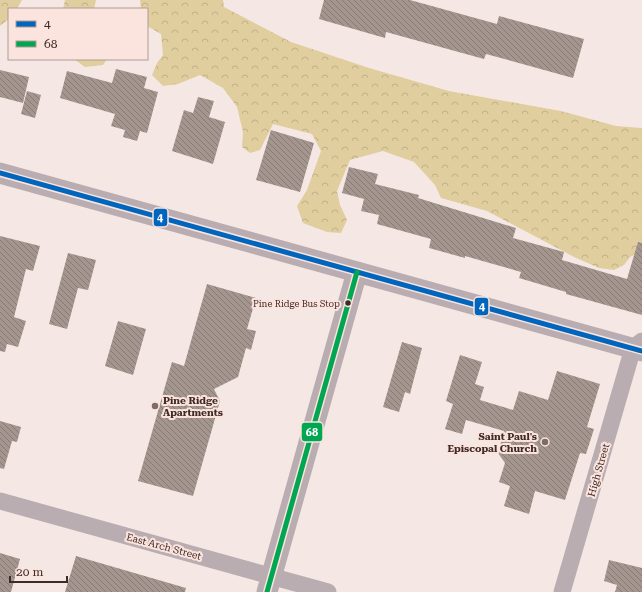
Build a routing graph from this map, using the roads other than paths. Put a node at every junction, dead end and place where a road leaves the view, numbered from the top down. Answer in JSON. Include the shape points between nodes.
{"nodes":[{"id":1,"x":0,"y":173,"type":"edge"},
{"id":2,"x":357,"y":272,"type":"junction"},
{"id":3,"x":639,"y":347,"type":"edge"},
{"id":4,"x":0,"y":501,"type":"edge"},
{"id":5,"x":270,"y":584,"type":"edge"},
{"id":6,"x":328,"y":592,"type":"edge"},
{"id":7,"x":562,"y":592,"type":"edge"}],
"edges":[{"from":1,"to":2,"type":"street"},
{"from":2,"to":3,"type":"street"},
{"from":2,"to":5,"type":"street"},
{"from":3,"to":7,"type":"street","name":"High Street"},
{"from":4,"to":5,"type":"street","name":"East Arch Street"},
{"from":5,"to":6,"type":"street","name":"East Arch Street"}]}
